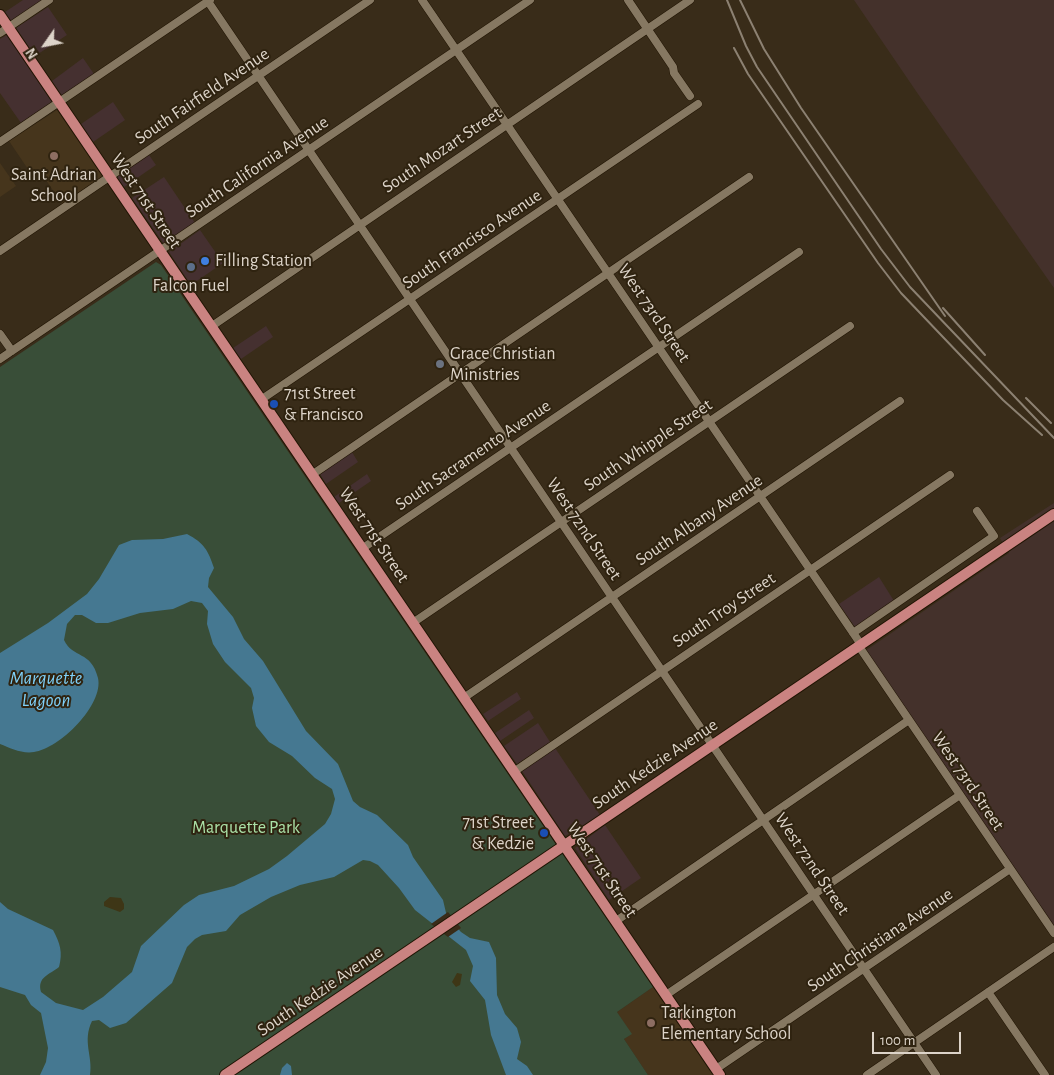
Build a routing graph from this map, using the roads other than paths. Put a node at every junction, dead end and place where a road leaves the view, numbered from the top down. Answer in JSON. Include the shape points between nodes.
{"nodes":[{"id":1,"x":49,"y":0,"type":"edge"},
{"id":2,"x":208,"y":0,"type":"edge"},
{"id":3,"x":370,"y":0,"type":"edge"},
{"id":4,"x":422,"y":0,"type":"edge"},
{"id":5,"x":530,"y":0,"type":"edge"},
{"id":6,"x":628,"y":0,"type":"edge"},
{"id":7,"x":690,"y":0,"type":"edge"},
{"id":8,"x":0,"y":15,"type":"edge"},
{"id":9,"x":648,"y":29,"type":"junction"},
{"id":10,"x":4,"y":30,"type":"edge"},
{"id":11,"x":456,"y":50,"type":"junction"},
{"id":12,"x":258,"y":76,"type":"junction"},
{"id":13,"x":690,"y":96,"type":"dead end"},
{"id":14,"x":59,"y":102,"type":"junction"},
{"id":15,"x":698,"y":104,"type":"dead end"},
{"id":16,"x":507,"y":124,"type":"junction"},
{"id":17,"x":0,"y":142,"type":"edge"},
{"id":18,"x":309,"y":150,"type":"junction"},
{"id":19,"x":110,"y":176,"type":"junction"},
{"id":20,"x":749,"y":177,"type":"dead end"},
{"id":21,"x":558,"y":199,"type":"junction"},
{"id":22,"x":360,"y":225,"type":"junction"},
{"id":23,"x":0,"y":251,"type":"edge"},
{"id":24,"x":160,"y":251,"type":"junction"},
{"id":25,"x":799,"y":252,"type":"dead end"},
{"id":26,"x":608,"y":273,"type":"junction"},
{"id":27,"x":410,"y":299,"type":"junction"},
{"id":28,"x":212,"y":326,"type":"junction"},
{"id":29,"x":850,"y":326,"type":"dead end"},
{"id":30,"x":0,"y":334,"type":"edge"},
{"id":31,"x":658,"y":347,"type":"junction"},
{"id":32,"x":12,"y":351,"type":"junction"},
{"id":33,"x":0,"y":359,"type":"edge"},
{"id":34,"x":461,"y":374,"type":"junction"},
{"id":35,"x":262,"y":399,"type":"junction"},
{"id":36,"x":900,"y":401,"type":"dead end"},
{"id":37,"x":709,"y":422,"type":"junction"},
{"id":38,"x":511,"y":448,"type":"junction"},
{"id":39,"x":313,"y":474,"type":"junction"},
{"id":40,"x":950,"y":475,"type":"dead end"},
{"id":41,"x":760,"y":496,"type":"junction"},
{"id":42,"x":977,"y":511,"type":"dead end"},
{"id":43,"x":1054,"y":514,"type":"edge"},
{"id":44,"x":562,"y":522,"type":"junction"},
{"id":45,"x":363,"y":548,"type":"junction"},
{"id":46,"x":810,"y":570,"type":"junction"},
{"id":47,"x":612,"y":596,"type":"junction"},
{"id":48,"x":414,"y":622,"type":"junction"},
{"id":49,"x":853,"y":633,"type":"junction"},
{"id":50,"x":859,"y":644,"type":"junction"},
{"id":51,"x":663,"y":670,"type":"junction"},
{"id":52,"x":465,"y":697,"type":"junction"},
{"id":53,"x":909,"y":720,"type":"junction"},
{"id":54,"x":713,"y":744,"type":"junction"},
{"id":55,"x":515,"y":771,"type":"junction"},
{"id":56,"x":960,"y":795,"type":"junction"},
{"id":57,"x":764,"y":820,"type":"junction"},
{"id":58,"x":565,"y":845,"type":"junction"},
{"id":59,"x":1010,"y":869,"type":"junction"},
{"id":60,"x":814,"y":894,"type":"junction"},
{"id":61,"x":616,"y":921,"type":"junction"},
{"id":62,"x":1054,"y":933,"type":"edge"},
{"id":63,"x":1054,"y":947,"type":"edge"},
{"id":64,"x":864,"y":968,"type":"junction"},
{"id":65,"x":988,"y":992,"type":"junction"},
{"id":66,"x":666,"y":995,"type":"junction"},
{"id":67,"x":914,"y":1042,"type":"junction"},
{"id":68,"x":718,"y":1072,"type":"edge"},
{"id":69,"x":225,"y":1075,"type":"edge"},
{"id":70,"x":866,"y":1075,"type":"edge"},
{"id":71,"x":936,"y":1075,"type":"edge"},
{"id":72,"x":1045,"y":1075,"type":"edge"}],
"edges":[{"from":1,"to":10,"type":"street"},
{"from":2,"to":12,"type":"street","name":"West 72nd Street"},
{"from":2,"to":14,"type":"street"},
{"from":3,"to":12,"type":"street","name":"South Fairfield Avenue"},
{"from":4,"to":11,"type":"street","name":"West 73rd Street"},
{"from":5,"to":11,"type":"street","name":"South California Avenue"},
{"from":6,"to":9,"type":"street"},
{"from":7,"to":9,"type":"street","name":"South Mozart Street"},
{"from":8,"to":10,"type":"main road","name":"West 71st Street"},
{"from":9,"to":13,"type":"street"},
{"from":9,"to":16,"type":"street","name":"South Mozart Street"},
{"from":10,"to":14,"type":"main road","name":"West 71st Street"},
{"from":11,"to":16,"type":"street","name":"West 73rd Street"},
{"from":11,"to":18,"type":"street","name":"South California Avenue"},
{"from":12,"to":18,"type":"street","name":"West 72nd Street"},
{"from":12,"to":19,"type":"street","name":"South Fairfield Avenue"},
{"from":14,"to":17,"type":"street"},
{"from":14,"to":19,"type":"main road","name":"West 71st Street"},
{"from":15,"to":21,"type":"street","name":"South Francisco Avenue"},
{"from":16,"to":21,"type":"street","name":"West 73rd Street"},
{"from":16,"to":22,"type":"street","name":"South Mozart Street"},
{"from":18,"to":22,"type":"street","name":"West 72nd Street"},
{"from":18,"to":24,"type":"street","name":"South California Avenue"},
{"from":19,"to":23,"type":"street","name":"South Fairfield Avenue"},
{"from":19,"to":24,"type":"main road","name":"West 71st Street"},
{"from":20,"to":26,"type":"street"},
{"from":21,"to":26,"type":"street","name":"West 73rd Street"},
{"from":21,"to":27,"type":"street","name":"South Francisco Avenue"},
{"from":22,"to":27,"type":"street","name":"West 72nd Street"},
{"from":22,"to":28,"type":"street","name":"South Mozart Street"},
{"from":24,"to":28,"type":"main road","name":"West 71st Street"},
{"from":24,"to":32,"type":"street","name":"South California Avenue"},
{"from":25,"to":31,"type":"street","name":"South Sacramento Avenue"},
{"from":26,"to":31,"type":"street","name":"West 73rd Street"},
{"from":26,"to":34,"type":"street"},
{"from":27,"to":34,"type":"street","name":"West 72nd Street"},
{"from":27,"to":35,"type":"street","name":"South Francisco Avenue"},
{"from":28,"to":35,"type":"main road","name":"West 71st Street"},
{"from":29,"to":37,"type":"street","name":"South Whipple Street"},
{"from":30,"to":32,"type":"street"},
{"from":31,"to":37,"type":"street","name":"West 73rd Street"},
{"from":31,"to":38,"type":"street","name":"South Sacramento Avenue"},
{"from":32,"to":33,"type":"street","name":"South California Avenue"},
{"from":34,"to":38,"type":"street","name":"West 72nd Street"},
{"from":34,"to":39,"type":"street"},
{"from":35,"to":39,"type":"main road","name":"West 71st Street"},
{"from":36,"to":41,"type":"street","name":"South Albany Avenue"},
{"from":37,"to":41,"type":"street","name":"West 73rd Street"},
{"from":37,"to":44,"type":"street","name":"South Whipple Street"},
{"from":38,"to":44,"type":"street","name":"West 72nd Street"},
{"from":38,"to":45,"type":"street","name":"South Sacramento Avenue"},
{"from":39,"to":45,"type":"main road","name":"West 71st Street"},
{"from":40,"to":46,"type":"street","name":"South Troy Street"},
{"from":41,"to":46,"type":"street","name":"West 73rd Street"},
{"from":41,"to":47,"type":"street","name":"South Albany Avenue"},
{"from":42,"to":49,"type":"street","via":[[994,536]]},
{"from":43,"to":50,"type":"main road","name":"South Kedzie Avenue"},
{"from":44,"to":47,"type":"street","name":"West 72nd Street"},
{"from":44,"to":48,"type":"street","name":"South Whipple Street"},
{"from":45,"to":48,"type":"main road","name":"West 71st Street"},
{"from":46,"to":49,"type":"street","name":"West 73rd Street"},
{"from":46,"to":51,"type":"street","name":"South Troy Street"},
{"from":47,"to":51,"type":"street","name":"West 72nd Street"},
{"from":47,"to":52,"type":"street","name":"South Albany Avenue"},
{"from":48,"to":52,"type":"main road","name":"West 71st Street"},
{"from":49,"to":50,"type":"street","name":"West 73rd Street"},
{"from":50,"to":53,"type":"street","name":"West 73rd Street"},
{"from":50,"to":54,"type":"main road","name":"South Kedzie Avenue"},
{"from":51,"to":54,"type":"street","name":"West 72nd Street"},
{"from":51,"to":55,"type":"street","name":"South Troy Street"},
{"from":52,"to":55,"type":"main road","name":"West 71st Street"},
{"from":53,"to":56,"type":"street","name":"West 73rd Street"},
{"from":53,"to":57,"type":"street"},
{"from":54,"to":57,"type":"street","name":"West 72nd Street"},
{"from":54,"to":58,"type":"main road","name":"South Kedzie Avenue"},
{"from":55,"to":58,"type":"main road","name":"West 71st Street"},
{"from":56,"to":59,"type":"street","name":"West 73rd Street"},
{"from":56,"to":60,"type":"street"},
{"from":57,"to":60,"type":"street","name":"West 72nd Street"},
{"from":57,"to":61,"type":"street"},
{"from":58,"to":61,"type":"main road","name":"West 71st Street"},
{"from":58,"to":69,"type":"main road","name":"South Kedzie Avenue"},
{"from":59,"to":62,"type":"street","name":"West 73rd Street"},
{"from":59,"to":64,"type":"street","name":"South Christiana Avenue"},
{"from":60,"to":64,"type":"street","name":"West 72nd Street"},
{"from":60,"to":66,"type":"street"},
{"from":61,"to":66,"type":"main road","name":"West 71st Street"},
{"from":63,"to":65,"type":"street"},
{"from":64,"to":67,"type":"street","name":"West 72nd Street"},
{"from":64,"to":68,"type":"street","name":"South Christiana Avenue"},
{"from":65,"to":67,"type":"street"},
{"from":65,"to":72,"type":"street"},
{"from":66,"to":68,"type":"main road","name":"West 71st Street"},
{"from":67,"to":70,"type":"street"},
{"from":67,"to":71,"type":"street","name":"West 72nd Street"}]}
